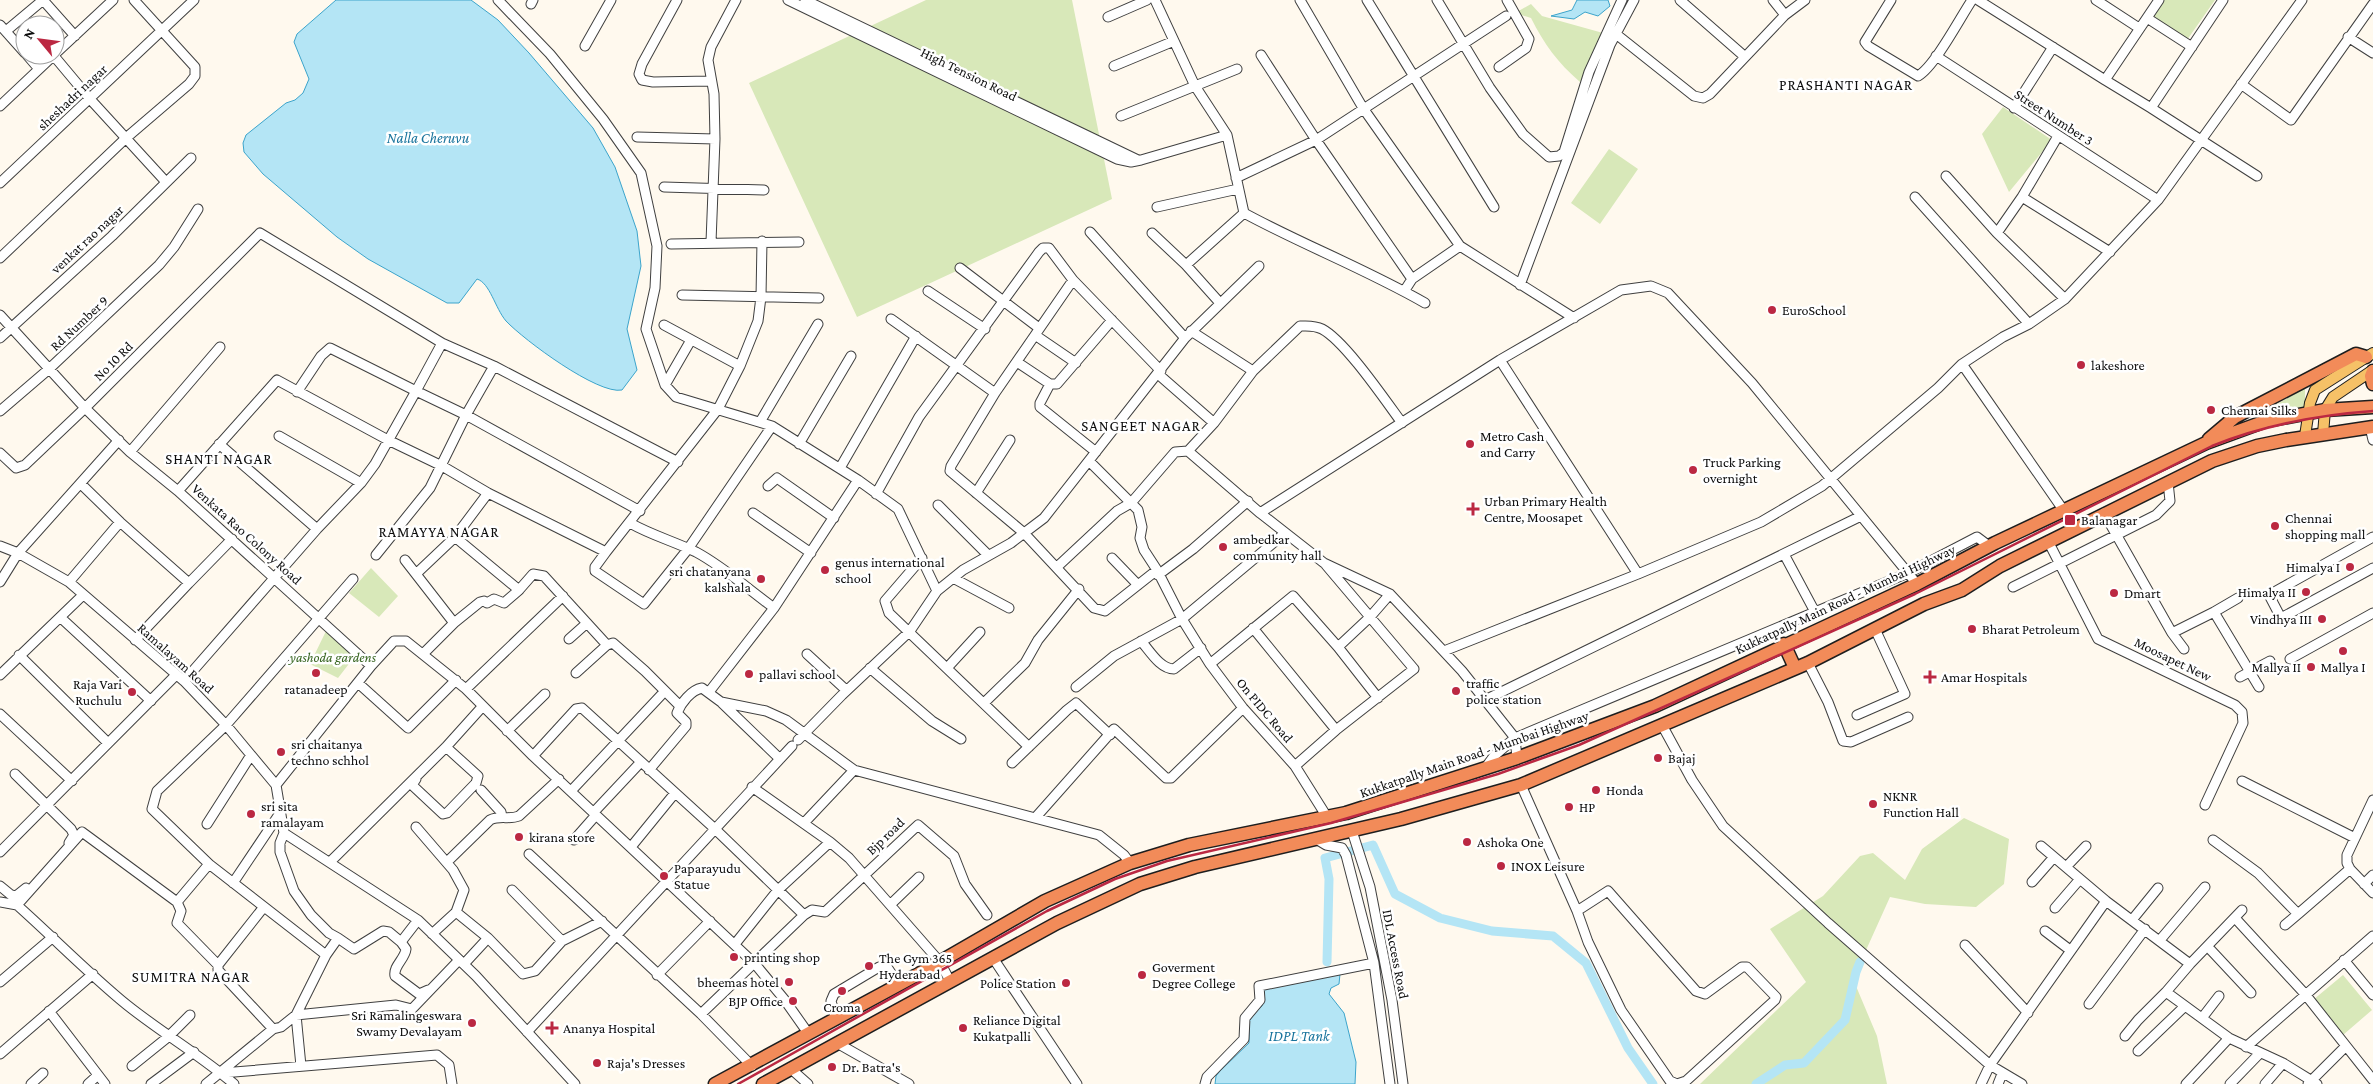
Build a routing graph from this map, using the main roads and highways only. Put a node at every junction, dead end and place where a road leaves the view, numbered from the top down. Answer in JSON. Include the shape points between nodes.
{"nodes":[{"id":1,"x":2370,"y":355,"type":"edge"},
{"id":2,"x":2373,"y":370,"type":"edge"},
{"id":3,"x":2373,"y":384,"type":"edge"},
{"id":4,"x":2373,"y":407,"type":"edge"},
{"id":5,"x":2325,"y":410,"type":"junction"},
{"id":6,"x":2308,"y":414,"type":"junction"},
{"id":7,"x":2372,"y":431,"type":"edge"},
{"id":8,"x":2323,"y":434,"type":"junction"},
{"id":9,"x":2305,"y":436,"type":"junction"},
{"id":10,"x":2206,"y":442,"type":"junction"},
{"id":11,"x":1784,"y":644,"type":"junction"},
{"id":12,"x":1795,"y":668,"type":"junction"},
{"id":13,"x":924,"y":972,"type":"junction"},
{"id":14,"x":934,"y":990,"type":"junction"},
{"id":15,"x":715,"y":1084,"type":"edge"},
{"id":16,"x":763,"y":1084,"type":"edge"}],
"edges":[{"from":1,"to":6,"type":"main road","via":[[2319,386],[2312,395]]},
{"from":1,"to":10,"type":"highway","via":[[2356,354],[2306,378],[2235,417]]},
{"from":2,"to":3,"type":"highway"},
{"from":2,"to":5,"type":"main road","via":[[2332,397]]},
{"from":4,"to":5,"type":"highway","name":"Kukkatpally Main Road - Mumbai Highway"},
{"from":5,"to":6,"type":"highway","name":"Kukkatpally Main Road - Mumbai Highway"},
{"from":5,"to":8,"type":"main road"},
{"from":6,"to":9,"type":"main road"},
{"from":6,"to":10,"type":"highway","name":"Kukkatpally Main Road - Mumbai Highway","via":[[2266,420]]},
{"from":7,"to":8,"type":"highway"},
{"from":8,"to":9,"type":"highway"},
{"from":9,"to":12,"type":"highway","via":[[2257,446],[2212,461],[2048,541],[1962,590],[1924,604]]},
{"from":10,"to":11,"type":"highway","name":"Kukkatpally Main Road - Mumbai Highway","via":[[1917,584]]},
{"from":11,"to":12,"type":"highway"},
{"from":11,"to":13,"type":"highway","name":"Kukkatpally Main Road - Mumbai Highway","via":[[1655,706],[1517,758],[1346,813],[1189,845],[1130,863],[1045,901]]},
{"from":12,"to":14,"type":"highway","via":[[1521,785],[1354,837],[1316,839],[1195,867],[1140,884],[1057,923]]},
{"from":13,"to":14,"type":"highway"},
{"from":13,"to":15,"type":"highway","name":"Kukkatpally Main Road - Mumbai Highway"},
{"from":14,"to":16,"type":"highway"}]}
